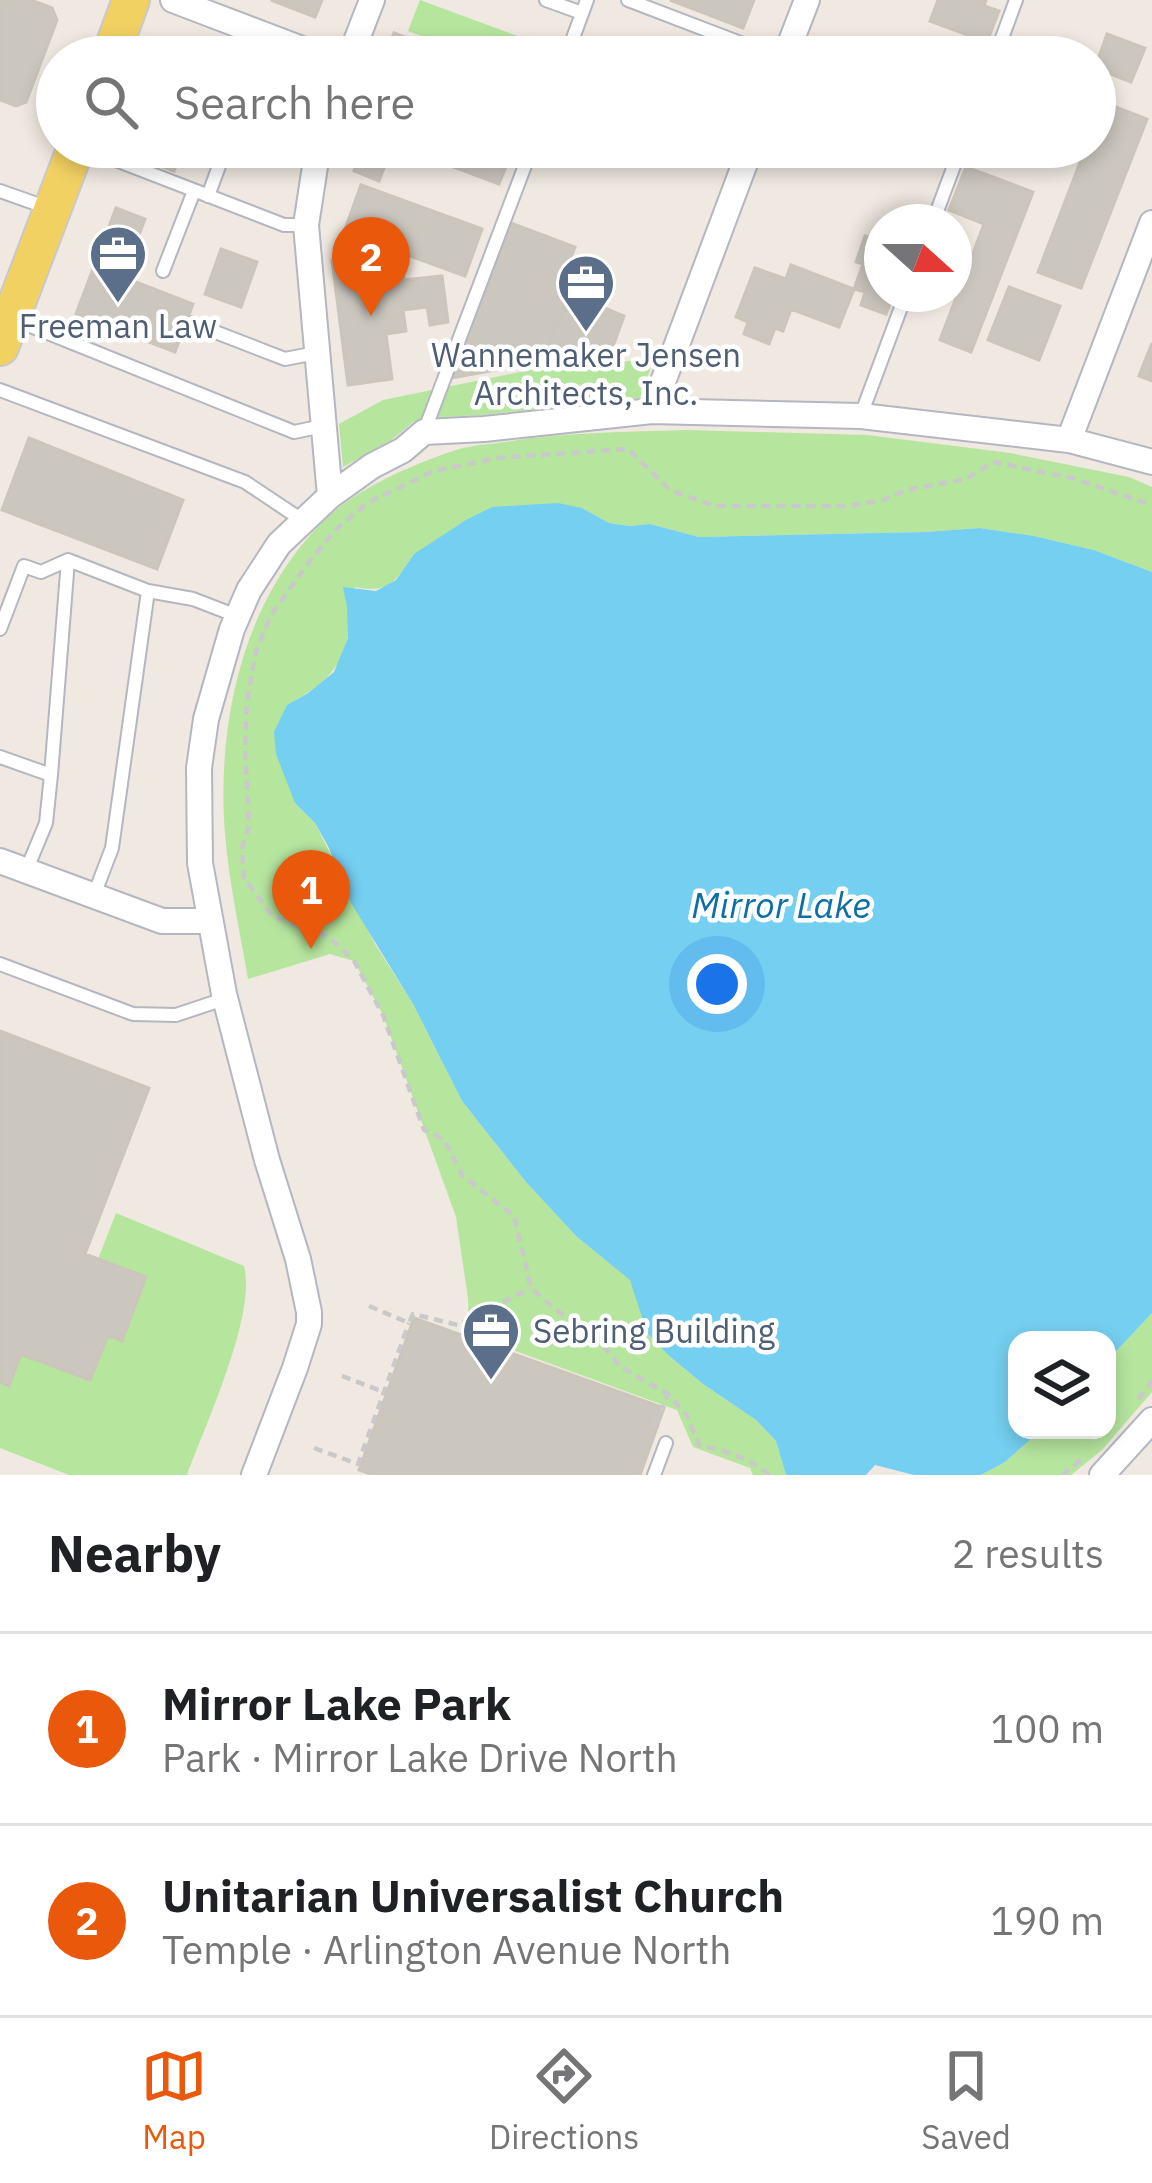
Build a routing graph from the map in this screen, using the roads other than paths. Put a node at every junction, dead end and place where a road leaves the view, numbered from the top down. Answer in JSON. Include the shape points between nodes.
{"nodes":[{"id":1,"x":131,"y":0,"type":"edge"},
{"id":2,"x":172,"y":0,"type":"edge"},
{"id":3,"x":372,"y":0,"type":"edge"},
{"id":4,"x":546,"y":0,"type":"edge"},
{"id":5,"x":628,"y":0,"type":"edge"},
{"id":6,"x":807,"y":0,"type":"edge"},
{"id":7,"x":1016,"y":0,"type":"edge"},
{"id":8,"x":585,"y":7,"type":"edge"},
{"id":9,"x":118,"y":36,"type":"edge"},
{"id":10,"x":244,"y":36,"type":"edge"},
{"id":11,"x":358,"y":36,"type":"edge"},
{"id":12,"x":574,"y":36,"type":"edge"},
{"id":13,"x":734,"y":36,"type":"edge"},
{"id":14,"x":791,"y":36,"type":"edge"},
{"id":15,"x":1003,"y":36,"type":"edge"},
{"id":16,"x":70,"y":168,"type":"edge"},
{"id":17,"x":135,"y":168,"type":"edge"},
{"id":18,"x":215,"y":168,"type":"edge"},
{"id":19,"x":315,"y":168,"type":"edge"},
{"id":20,"x":524,"y":168,"type":"edge"},
{"id":21,"x":743,"y":168,"type":"edge"},
{"id":22,"x":953,"y":168,"type":"edge"},
{"id":23,"x":0,"y":190,"type":"edge"},
{"id":24,"x":201,"y":193,"type":"junction"},
{"id":25,"x":940,"y":204,"type":"edge"},
{"id":26,"x":52,"y":210,"type":"junction"},
{"id":27,"x":1152,"y":223,"type":"edge"},
{"id":28,"x":306,"y":225,"type":"junction"},
{"id":29,"x":164,"y":271,"type":"dead end"},
{"id":30,"x":899,"y":312,"type":"edge"},
{"id":31,"x":6,"y":320,"type":"edge"},
{"id":32,"x":192,"y":323,"type":"dead end"},
{"id":33,"x":318,"y":353,"type":"junction"},
{"id":34,"x":0,"y":390,"type":"edge"},
{"id":35,"x":652,"y":411,"type":"junction"},
{"id":36,"x":861,"y":416,"type":"junction"},
{"id":37,"x":324,"y":425,"type":"junction"},
{"id":38,"x":424,"y":432,"type":"junction"},
{"id":39,"x":1070,"y":440,"type":"junction"},
{"id":40,"x":1152,"y":461,"type":"edge"},
{"id":41,"x":330,"y":496,"type":"junction"},
{"id":42,"x":302,"y":520,"type":"junction"},
{"id":43,"x":68,"y":560,"type":"junction"},
{"id":44,"x":148,"y":591,"type":"junction"},
{"id":45,"x":238,"y":617,"type":"junction"},
{"id":46,"x":0,"y":629,"type":"edge"},
{"id":47,"x":0,"y":757,"type":"edge"},
{"id":48,"x":50,"y":776,"type":"junction"},
{"id":49,"x":0,"y":861,"type":"edge"},
{"id":50,"x":26,"y":871,"type":"junction"},
{"id":51,"x":93,"y":896,"type":"junction"},
{"id":52,"x":210,"y":921,"type":"junction"},
{"id":53,"x":0,"y":964,"type":"edge"},
{"id":54,"x":225,"y":998,"type":"junction"},
{"id":55,"x":1152,"y":1420,"type":"edge"},
{"id":56,"x":666,"y":1443,"type":"dead end"},
{"id":57,"x":254,"y":1475,"type":"edge"},
{"id":58,"x":654,"y":1475,"type":"edge"},
{"id":59,"x":1102,"y":1475,"type":"edge"}],
"edges":[{"from":1,"to":9,"type":"main road"},
{"from":2,"to":10,"type":"street"},
{"from":3,"to":11,"type":"street"},
{"from":4,"to":8,"type":"lane"},
{"from":5,"to":13,"type":"lane"},
{"from":6,"to":14,"type":"street"},
{"from":7,"to":15,"type":"lane"},
{"from":8,"to":12,"type":"lane"},
{"from":16,"to":26,"type":"main road"},
{"from":17,"to":24,"type":"lane"},
{"from":18,"to":24,"type":"lane"},
{"from":19,"to":28,"type":"street"},
{"from":20,"to":38,"type":"lane"},
{"from":21,"to":35,"type":"street"},
{"from":22,"to":25,"type":"lane"},
{"from":23,"to":26,"type":"lane"},
{"from":24,"to":28,"type":"lane","via":[[284,225]]},
{"from":24,"to":29,"type":"lane"},
{"from":26,"to":31,"type":"main road"},
{"from":27,"to":39,"type":"street"},
{"from":28,"to":33,"type":"street"},
{"from":30,"to":36,"type":"lane"},
{"from":31,"to":37,"type":"lane","via":[[293,432]]},
{"from":32,"to":33,"type":"lane","via":[[285,359]]},
{"from":33,"to":37,"type":"street"},
{"from":34,"to":42,"type":"lane","via":[[245,482]]},
{"from":35,"to":36,"type":"street"},
{"from":35,"to":38,"type":"street"},
{"from":36,"to":39,"type":"street"},
{"from":37,"to":41,"type":"street"},
{"from":38,"to":41,"type":"street"},
{"from":39,"to":40,"type":"street"},
{"from":41,"to":42,"type":"street"},
{"from":42,"to":45,"type":"street","via":[[262,567]]},
{"from":43,"to":44,"type":"lane"},
{"from":43,"to":46,"type":"lane","via":[[41,572],[24,566]]},
{"from":43,"to":48,"type":"lane"},
{"from":44,"to":45,"type":"lane"},
{"from":44,"to":51,"type":"lane","via":[[112,848]]},
{"from":45,"to":52,"type":"street","via":[[214,686],[200,767],[200,860]]},
{"from":47,"to":48,"type":"lane"},
{"from":48,"to":50,"type":"lane","via":[[46,823]]},
{"from":49,"to":50,"type":"street"},
{"from":50,"to":51,"type":"street"},
{"from":51,"to":52,"type":"street","via":[[162,921]]},
{"from":52,"to":54,"type":"street"},
{"from":53,"to":54,"type":"lane","via":[[133,1014],[176,1015]]},
{"from":54,"to":57,"type":"street","via":[[309,1312]]},
{"from":55,"to":59,"type":"street"},
{"from":56,"to":58,"type":"lane"}]}
